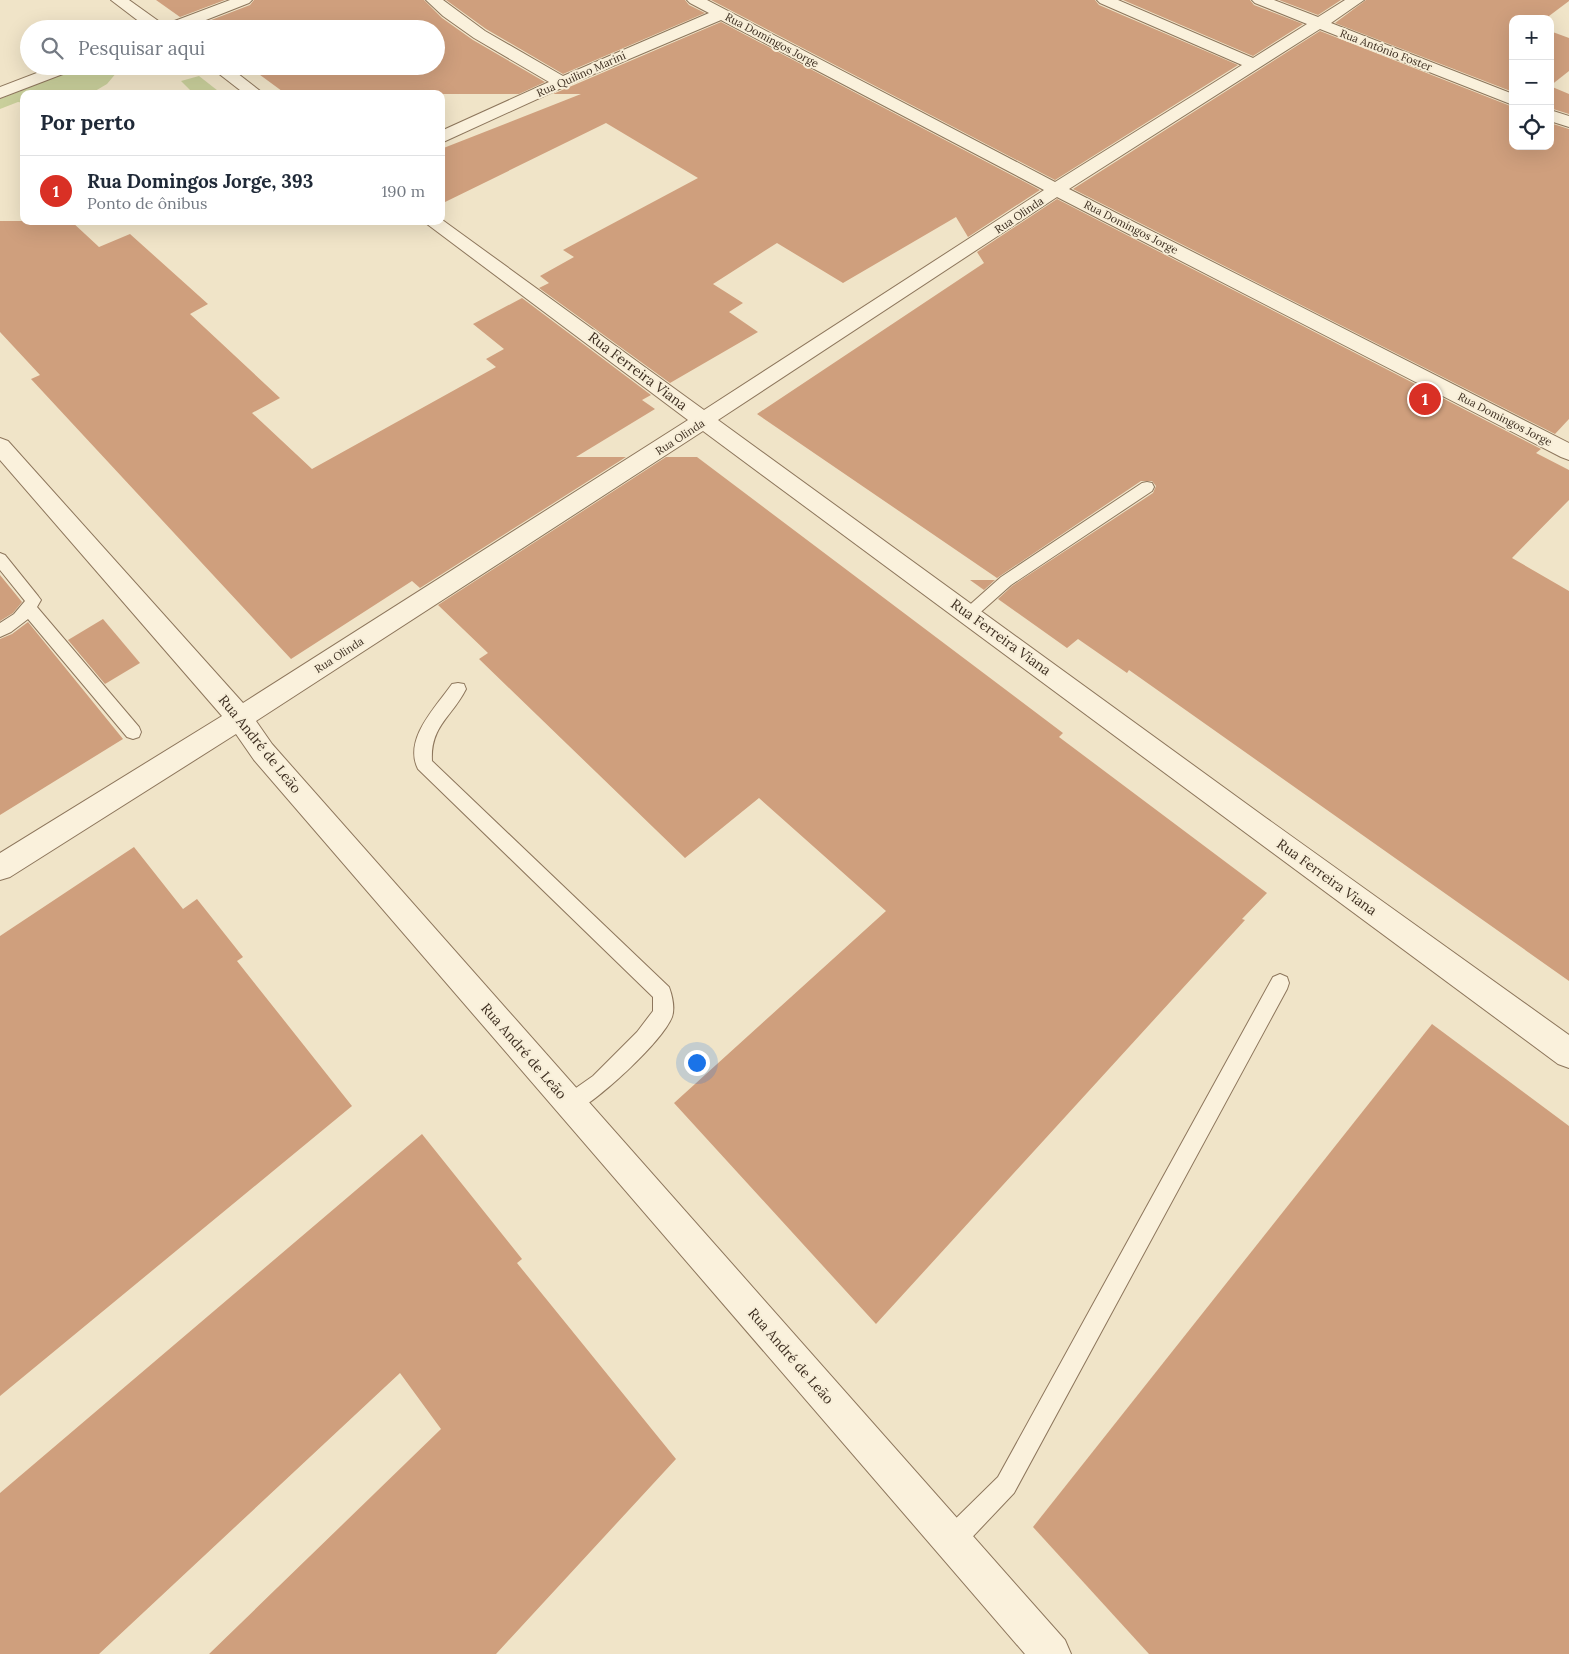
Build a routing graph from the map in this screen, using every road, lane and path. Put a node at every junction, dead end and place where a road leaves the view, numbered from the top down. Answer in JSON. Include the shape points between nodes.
{"nodes":[{"id":1,"x":119,"y":0,"type":"edge"},
{"id":2,"x":244,"y":0,"type":"edge"},
{"id":3,"x":434,"y":0,"type":"edge"},
{"id":4,"x":695,"y":0,"type":"edge"},
{"id":5,"x":1105,"y":0,"type":"edge"},
{"id":6,"x":1260,"y":0,"type":"edge"},
{"id":7,"x":1356,"y":0,"type":"edge"},
{"id":8,"x":721,"y":14,"type":"junction"},
{"id":9,"x":147,"y":20,"type":"edge"},
{"id":10,"x":192,"y":20,"type":"edge"},
{"id":11,"x":1318,"y":24,"type":"junction"},
{"id":12,"x":1253,"y":64,"type":"junction"},
{"id":13,"x":47,"y":75,"type":"edge"},
{"id":14,"x":230,"y":75,"type":"edge"},
{"id":15,"x":562,"y":82,"type":"junction"},
{"id":16,"x":250,"y":90,"type":"edge"},
{"id":17,"x":0,"y":93,"type":"edge"},
{"id":18,"x":1509,"y":98,"type":"edge"},
{"id":19,"x":1554,"y":116,"type":"edge"},
{"id":20,"x":1569,"y":122,"type":"edge"},
{"id":21,"x":445,"y":136,"type":"edge"},
{"id":22,"x":1056,"y":189,"type":"junction"},
{"id":23,"x":437,"y":225,"type":"edge"},
{"id":24,"x":705,"y":421,"type":"junction"},
{"id":25,"x":0,"y":446,"type":"edge"},
{"id":26,"x":1569,"y":452,"type":"edge"},
{"id":27,"x":1147,"y":487,"type":"dead end"},
{"id":28,"x":0,"y":559,"type":"edge"},
{"id":29,"x":29,"y":609,"type":"junction"},
{"id":30,"x":969,"y":614,"type":"junction"},
{"id":31,"x":0,"y":631,"type":"edge"},
{"id":32,"x":458,"y":688,"type":"dead end"},
{"id":33,"x":240,"y":718,"type":"junction"},
{"id":34,"x":133,"y":732,"type":"dead end"},
{"id":35,"x":0,"y":868,"type":"edge"},
{"id":36,"x":1280,"y":983,"type":"dead end"},
{"id":37,"x":1569,"y":1053,"type":"edge"},
{"id":38,"x":570,"y":1104,"type":"junction"},
{"id":39,"x":952,"y":1540,"type":"junction"},
{"id":40,"x":1051,"y":1654,"type":"edge"}],
"edges":[{"from":1,"to":9,"type":"street"},
{"from":2,"to":10,"type":"street"},
{"from":3,"to":15,"type":"street","via":[[493,42]]},
{"from":4,"to":8,"type":"street","name":"Rua Domingos Jorge"},
{"from":5,"to":12,"type":"street"},
{"from":6,"to":11,"type":"street","name":"Rua Antônio Foster"},
{"from":7,"to":11,"type":"street","name":"Rua Olinda"},
{"from":8,"to":15,"type":"street","name":"Rua Quilino Mariní"},
{"from":8,"to":22,"type":"street","name":"Rua Domingos Jorge"},
{"from":11,"to":12,"type":"street","name":"Rua Olinda"},
{"from":11,"to":18,"type":"street","name":"Rua Antônio Foster"},
{"from":12,"to":22,"type":"street","name":"Rua Olinda"},
{"from":13,"to":17,"type":"street"},
{"from":14,"to":16,"type":"street"},
{"from":15,"to":21,"type":"street","name":"Rua Quilino Mariní"},
{"from":19,"to":20,"type":"street"},
{"from":22,"to":24,"type":"street","name":"Rua Olinda"},
{"from":22,"to":26,"type":"street","name":"Rua Domingos Jorge"},
{"from":23,"to":24,"type":"street","name":"Rua Ferreira Viana"},
{"from":24,"to":30,"type":"street","name":"Rua Ferreira Viana"},
{"from":24,"to":33,"type":"street","name":"Rua Olinda"},
{"from":25,"to":33,"type":"street","name":"Rua André de Leão"},
{"from":27,"to":30,"type":"lane","via":[[1006,580]]},
{"from":28,"to":29,"type":"lane","via":[[33,600]]},
{"from":29,"to":31,"type":"lane"},
{"from":29,"to":34,"type":"lane"},
{"from":30,"to":37,"type":"street","name":"Rua Ferreira Viana"},
{"from":32,"to":38,"type":"lane","via":[[427,732],[423,747],[424,764],[662,993],[663,1014],[644,1039],[600,1083]]},
{"from":33,"to":35,"type":"street","name":"Rua Olinda"},
{"from":33,"to":38,"type":"street","name":"Rua André de Leão","via":[[263,752]]},
{"from":36,"to":39,"type":"lane","via":[[1006,1485]]},
{"from":38,"to":39,"type":"street","name":"Rua André de Leão"},
{"from":39,"to":40,"type":"street","name":"Rua André de Leão"}]}
